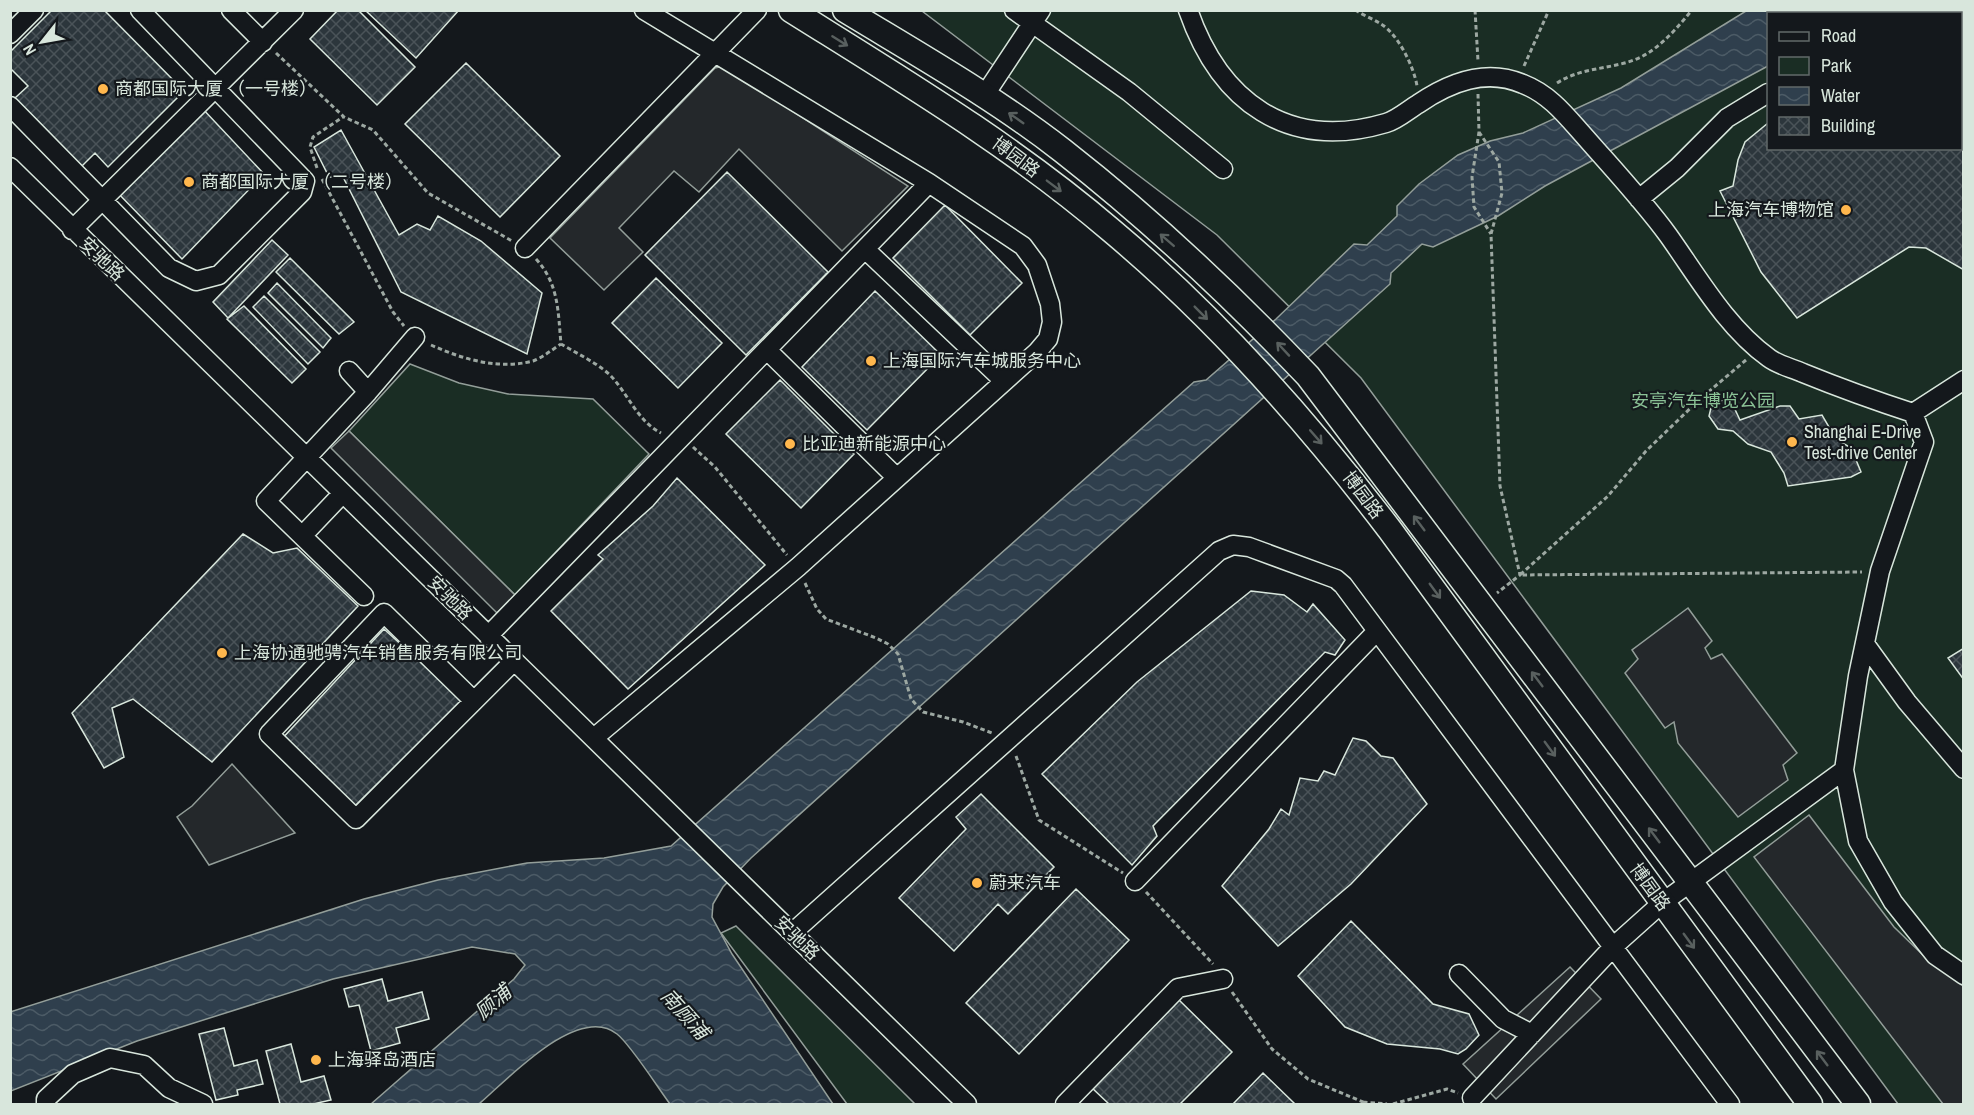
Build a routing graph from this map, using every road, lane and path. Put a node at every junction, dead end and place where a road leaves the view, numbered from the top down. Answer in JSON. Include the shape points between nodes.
{"nodes":[{"id":1,"x":34,"y":10,"type":"edge"},
{"id":2,"x":140,"y":10,"type":"edge"},
{"id":3,"x":231,"y":10,"type":"edge"},
{"id":4,"x":294,"y":10,"type":"edge"},
{"id":5,"x":644,"y":10,"type":"edge"},
{"id":6,"x":757,"y":10,"type":"edge"},
{"id":7,"x":791,"y":10,"type":"edge"},
{"id":8,"x":845,"y":10,"type":"edge"},
{"id":9,"x":1014,"y":10,"type":"edge"},
{"id":10,"x":1188,"y":10,"type":"edge"},
{"id":11,"x":1355,"y":10,"type":"edge"},
{"id":12,"x":1549,"y":10,"type":"edge"},
{"id":13,"x":1692,"y":10,"type":"edge"},
{"id":14,"x":1037,"y":17,"type":"edge"},
{"id":15,"x":10,"y":33,"type":"edge"},
{"id":16,"x":263,"y":42,"type":"junction"},
{"id":17,"x":717,"y":53,"type":"junction"},
{"id":18,"x":1522,"y":83,"type":"junction"},
{"id":19,"x":215,"y":88,"type":"junction"},
{"id":20,"x":1767,"y":94,"type":"edge"},
{"id":21,"x":984,"y":96,"type":"junction"},
{"id":22,"x":1549,"y":98,"type":"junction"},
{"id":23,"x":1420,"y":102,"type":"junction"},
{"id":24,"x":10,"y":106,"type":"edge"},
{"id":25,"x":344,"y":117,"type":"junction"},
{"id":26,"x":10,"y":167,"type":"edge"},
{"id":27,"x":1223,"y":169,"type":"dead end"},
{"id":28,"x":929,"y":183,"type":"junction"},
{"id":29,"x":103,"y":199,"type":"junction"},
{"id":30,"x":1639,"y":199,"type":"junction"},
{"id":31,"x":72,"y":230,"type":"junction"},
{"id":32,"x":1491,"y":234,"type":"junction"},
{"id":33,"x":525,"y":248,"type":"junction"},
{"id":34,"x":866,"y":250,"type":"junction"},
{"id":35,"x":415,"y":337,"type":"junction"},
{"id":36,"x":561,"y":344,"type":"junction"},
{"id":37,"x":1759,"y":349,"type":"junction"},
{"id":38,"x":768,"y":351,"type":"junction"},
{"id":39,"x":349,"y":371,"type":"dead end"},
{"id":40,"x":1964,"y":380,"type":"edge"},
{"id":41,"x":1004,"y":381,"type":"junction"},
{"id":42,"x":368,"y":392,"type":"junction"},
{"id":43,"x":1913,"y":413,"type":"junction"},
{"id":44,"x":684,"y":437,"type":"junction"},
{"id":45,"x":306,"y":458,"type":"junction"},
{"id":46,"x":897,"y":478,"type":"junction"},
{"id":47,"x":344,"y":494,"type":"junction"},
{"id":48,"x":302,"y":536,"type":"junction"},
{"id":49,"x":798,"y":567,"type":"junction"},
{"id":50,"x":1880,"y":572,"type":"junction"},
{"id":51,"x":1520,"y":575,"type":"junction"},
{"id":52,"x":364,"y":597,"type":"dead end"},
{"id":53,"x":1482,"y":606,"type":"junction"},
{"id":54,"x":1377,"y":631,"type":"junction"},
{"id":55,"x":488,"y":636,"type":"junction"},
{"id":56,"x":1865,"y":644,"type":"junction"},
{"id":57,"x":514,"y":661,"type":"junction"},
{"id":58,"x":474,"y":701,"type":"junction"},
{"id":59,"x":594,"y":737,"type":"junction"},
{"id":60,"x":1010,"y":739,"type":"junction"},
{"id":61,"x":1964,"y":769,"type":"edge"},
{"id":62,"x":1844,"y":770,"type":"junction"},
{"id":63,"x":1135,"y":881,"type":"junction"},
{"id":64,"x":1689,"y":881,"type":"junction"},
{"id":65,"x":1662,"y":903,"type":"junction"},
{"id":66,"x":792,"y":933,"type":"junction"},
{"id":67,"x":1614,"y":946,"type":"junction"},
{"id":68,"x":1459,"y":974,"type":"dead end"},
{"id":69,"x":1964,"y":975,"type":"edge"},
{"id":70,"x":1223,"y":979,"type":"junction"},
{"id":71,"x":1532,"y":1034,"type":"junction"},
{"id":72,"x":1472,"y":1098,"type":"joint"},
{"id":73,"x":1362,"y":1103,"type":"edge"},
{"id":74,"x":46,"y":1104,"type":"edge"},
{"id":75,"x":203,"y":1104,"type":"edge"},
{"id":76,"x":967,"y":1104,"type":"edge"},
{"id":77,"x":1065,"y":1104,"type":"edge"},
{"id":78,"x":1387,"y":1104,"type":"edge"},
{"id":79,"x":1393,"y":1104,"type":"edge"},
{"id":80,"x":1730,"y":1104,"type":"edge"},
{"id":81,"x":1810,"y":1104,"type":"edge"},
{"id":82,"x":1858,"y":1104,"type":"edge"}],
"edges":[{"from":1,"to":15,"type":"street"},
{"from":2,"to":19,"type":"street"},
{"from":3,"to":16,"type":"street"},
{"from":4,"to":16,"type":"street"},
{"from":5,"to":17,"type":"street"},
{"from":6,"to":17,"type":"street"},
{"from":7,"to":65,"type":"main road","name":"博园路","one_way":true,"via":[[997,142],[1111,230],[1239,351],[1337,460]]},
{"from":8,"to":21,"type":"main road","name":"博园路"},
{"from":9,"to":14,"type":"street"},
{"from":10,"to":23,"type":"street","via":[[1214,68],[1244,102],[1283,123],[1337,133],[1389,123]]},
{"from":11,"to":23,"type":"path","via":[[1382,24],[1393,35],[1414,72]]},
{"from":12,"to":18,"type":"path","via":[[1525,61]]},
{"from":13,"to":22,"type":"path","via":[[1674,31],[1641,57],[1567,77]]},
{"from":14,"to":21,"type":"street"},
{"from":14,"to":27,"type":"street"},
{"from":16,"to":19,"type":"street"},
{"from":16,"to":25,"type":"path"},
{"from":17,"to":28,"type":"street"},
{"from":17,"to":33,"type":"street"},
{"from":18,"to":22,"type":"street"},
{"from":18,"to":23,"type":"street","via":[[1494,75],[1478,76]]},
{"from":19,"to":29,"type":"street"},
{"from":19,"to":29,"type":"street","via":[[305,181],[302,192],[219,275],[196,281],[169,268]]},
{"from":20,"to":30,"type":"street","via":[[1727,118]]},
{"from":53,"to":21,"type":"main road","name":"博园路","one_way":true,"via":[[1308,376],[1257,322],[1063,152]]},
{"from":22,"to":30,"type":"street"},
{"from":24,"to":29,"type":"street"},
{"from":25,"to":33,"type":"path","via":[[373,130],[428,193]]},
{"from":25,"to":35,"type":"path","via":[[313,137],[313,157],[393,312]]},
{"from":26,"to":31,"type":"street","name":"安驰路"},
{"from":28,"to":34,"type":"street"},
{"from":28,"to":41,"type":"street","via":[[1023,246],[1037,265],[1050,304],[1052,322],[1048,339]]},
{"from":29,"to":31,"type":"street"},
{"from":30,"to":37,"type":"street","via":[[1698,281]]},
{"from":31,"to":45,"type":"street","name":"安驰路"},
{"from":32,"to":32,"type":"path","via":[[1502,193],[1499,162],[1479,132],[1472,177],[1474,207]]},
{"from":32,"to":51,"type":"path","via":[[1500,486]]},
{"from":33,"to":36,"type":"path","via":[[543,266],[553,284]]},
{"from":34,"to":38,"type":"street"},
{"from":34,"to":41,"type":"street"},
{"from":35,"to":36,"type":"path","via":[[453,355],[500,365],[534,360]]},
{"from":35,"to":42,"type":"street"},
{"from":36,"to":44,"type":"path","via":[[609,375],[646,424],[660,433]]},
{"from":37,"to":43,"type":"street","via":[[1790,368]]},
{"from":37,"to":51,"type":"path","via":[[1700,399],[1646,451],[1608,496]]},
{"from":38,"to":44,"type":"street"},
{"from":38,"to":46,"type":"street"},
{"from":39,"to":42,"type":"street"},
{"from":40,"to":43,"type":"street"},
{"from":41,"to":46,"type":"street"},
{"from":42,"to":45,"type":"street"},
{"from":43,"to":50,"type":"street","via":[[1924,442]]},
{"from":44,"to":49,"type":"path","via":[[715,467]]},
{"from":44,"to":55,"type":"street"},
{"from":45,"to":47,"type":"street","name":"安驰路"},
{"from":45,"to":48,"type":"street","via":[[266,501]]},
{"from":46,"to":49,"type":"street"},
{"from":47,"to":48,"type":"street"},
{"from":47,"to":55,"type":"street","name":"安驰路"},
{"from":48,"to":52,"type":"street"},
{"from":49,"to":59,"type":"street"},
{"from":49,"to":60,"type":"path","via":[[826,620],[888,644],[898,654],[911,699],[923,712]]},
{"from":50,"to":51,"type":"path"},
{"from":50,"to":56,"type":"street"},
{"from":51,"to":53,"type":"path"},
{"from":64,"to":53,"type":"main road","name":"博园路","one_way":true},
{"from":54,"to":60,"type":"street","via":[[1336,579],[1249,547],[1233,545],[1219,551]]},
{"from":54,"to":63,"type":"street"},
{"from":54,"to":67,"type":"street"},
{"from":55,"to":57,"type":"street","name":"安驰路"},
{"from":56,"to":61,"type":"street","via":[[1907,702]]},
{"from":56,"to":62,"type":"street"},
{"from":57,"to":58,"type":"street"},
{"from":57,"to":59,"type":"street","name":"安驰路"},
{"from":58,"to":58,"type":"street","via":[[356,819],[269,734],[384,614]]},
{"from":59,"to":66,"type":"street","name":"安驰路"},
{"from":60,"to":63,"type":"path","via":[[1039,820]]},
{"from":60,"to":66,"type":"street"},
{"from":62,"to":64,"type":"street"},
{"from":62,"to":69,"type":"street","via":[[1857,841],[1893,902],[1935,955]]},
{"from":63,"to":70,"type":"path","via":[[1210,960]]},
{"from":64,"to":65,"type":"street"},
{"from":82,"to":64,"type":"main road","name":"博园路","one_way":true},
{"from":65,"to":67,"type":"street"},
{"from":65,"to":81,"type":"main road","name":"博园路","one_way":true},
{"from":66,"to":76,"type":"street","name":"安驰路"},
{"from":67,"to":71,"type":"street"},
{"from":67,"to":80,"type":"street"},
{"from":68,"to":71,"type":"street","via":[[1503,1018]]},
{"from":70,"to":73,"type":"path","via":[[1272,1049],[1308,1079]]},
{"from":70,"to":77,"type":"street","via":[[1178,988]]},
{"from":71,"to":72,"type":"street"},
{"from":72,"to":79,"type":"path","via":[[1447,1089]]},
{"from":73,"to":78,"type":"path"},
{"from":74,"to":75,"type":"street","via":[[46,1098],[73,1074],[110,1058],[144,1065],[169,1088]]}]}
